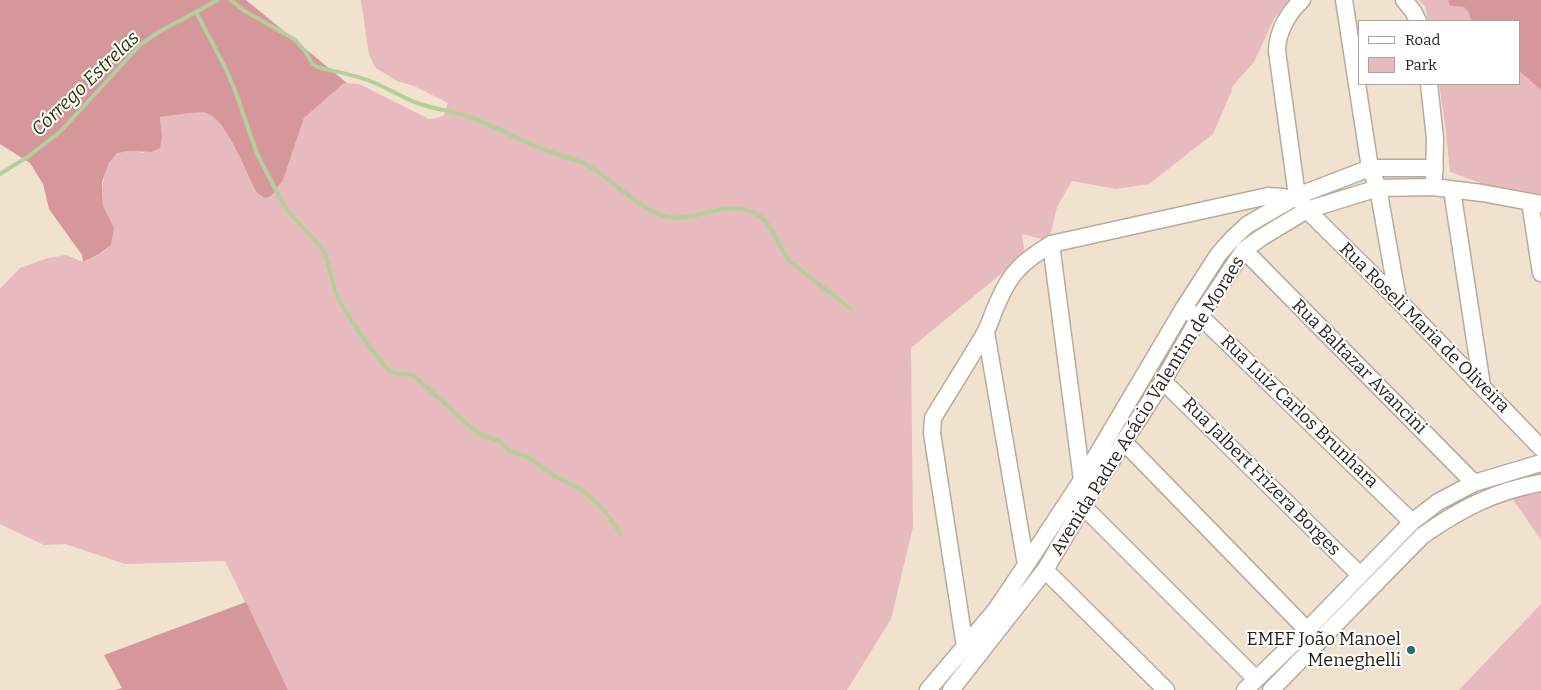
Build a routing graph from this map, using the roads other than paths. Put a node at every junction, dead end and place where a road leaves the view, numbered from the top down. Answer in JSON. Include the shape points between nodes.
{"nodes":[{"id":1,"x":1302,"y":0,"type":"edge"},
{"id":2,"x":1344,"y":0,"type":"edge"},
{"id":3,"x":1404,"y":0,"type":"edge"},
{"id":4,"x":1418,"y":20,"type":"edge"},
{"id":5,"x":1429,"y":85,"type":"edge"},
{"id":6,"x":1370,"y":168,"type":"junction"},
{"id":7,"x":1435,"y":168,"type":"junction"},
{"id":8,"x":1433,"y":187,"type":"junction"},
{"id":9,"x":1378,"y":188,"type":"junction"},
{"id":10,"x":1452,"y":190,"type":"junction"},
{"id":11,"x":1294,"y":197,"type":"junction"},
{"id":12,"x":1536,"y":203,"type":"edge"},
{"id":13,"x":1307,"y":210,"type":"junction"},
{"id":14,"x":1051,"y":244,"type":"junction"},
{"id":15,"x":1244,"y":250,"type":"junction"},
{"id":16,"x":1541,"y":273,"type":"edge"},
{"id":17,"x":1398,"y":300,"type":"junction"},
{"id":18,"x":1182,"y":311,"type":"junction"},
{"id":19,"x":1200,"y":316,"type":"junction"},
{"id":20,"x":986,"y":332,"type":"junction"},
{"id":21,"x":1162,"y":381,"type":"junction"},
{"id":22,"x":1482,"y":386,"type":"junction"},
{"id":23,"x":1124,"y":442,"type":"junction"},
{"id":24,"x":1541,"y":448,"type":"edge"},
{"id":25,"x":1541,"y":463,"type":"edge"},
{"id":26,"x":1541,"y":483,"type":"edge"},
{"id":27,"x":1474,"y":484,"type":"junction"},
{"id":28,"x":1087,"y":485,"type":"junction"},
{"id":29,"x":1083,"y":506,"type":"junction"},
{"id":30,"x":1412,"y":522,"type":"junction"},
{"id":31,"x":1026,"y":565,"type":"junction"},
{"id":32,"x":1045,"y":570,"type":"junction"},
{"id":33,"x":1359,"y":574,"type":"junction"},
{"id":34,"x":1001,"y":616,"type":"junction"},
{"id":35,"x":1307,"y":630,"type":"junction"},
{"id":36,"x":965,"y":647,"type":"junction"},
{"id":37,"x":1250,"y":684,"type":"edge"},
{"id":38,"x":928,"y":690,"type":"edge"},
{"id":39,"x":951,"y":690,"type":"edge"},
{"id":40,"x":1166,"y":690,"type":"edge"},
{"id":41,"x":1270,"y":690,"type":"edge"}],
"edges":[{"from":1,"to":11,"type":"street","via":[[1277,39]]},
{"from":2,"to":6,"type":"street"},
{"from":3,"to":4,"type":"street"},
{"from":5,"to":7,"type":"street"},
{"from":6,"to":7,"type":"street","name":"Avenida Padre Acácio Valentim de Moraes"},
{"from":6,"to":9,"type":"street"},
{"from":6,"to":11,"type":"street","name":"Avenida Padre Acácio Valentim de Moraes"},
{"from":7,"to":8,"type":"street"},
{"from":8,"to":9,"type":"street","name":"Avenida Padre Acácio Valentim de Moraes"},
{"from":8,"to":10,"type":"street","name":"Avenida Padre Acácio Valentim de Moraes"},
{"from":9,"to":13,"type":"street","name":"Avenida Padre Acácio Valentim de Moraes"},
{"from":9,"to":17,"type":"street"},
{"from":10,"to":12,"type":"street","name":"Avenida Padre Acácio Valentim de Moraes"},
{"from":10,"to":22,"type":"street"},
{"from":11,"to":13,"type":"street","name":"Rua Roseli Maria de Oliveira"},
{"from":11,"to":14,"type":"street","via":[[1268,196]]},
{"from":11,"to":18,"type":"street","name":"Avenida Padre Acácio Valentim de Moraes","via":[[1247,225],[1232,239]]},
{"from":12,"to":16,"type":"street"},
{"from":13,"to":15,"type":"street","name":"Avenida Padre Acácio Valentim de Moraes"},
{"from":13,"to":17,"type":"street","name":"Rua Roseli Maria de Oliveira"},
{"from":14,"to":20,"type":"street","via":[[1018,267],[998,300]]},
{"from":14,"to":28,"type":"street"},
{"from":15,"to":19,"type":"street","name":"Avenida Padre Acácio Valentim de Moraes"},
{"from":15,"to":27,"type":"street","name":"Rua Baltazar Avancini"},
{"from":17,"to":22,"type":"street","name":"Rua Roseli Maria de Oliveira"},
{"from":18,"to":19,"type":"street","name":"Rua Luiz Carlos Brunhara"},
{"from":18,"to":28,"type":"street","name":"Avenida Padre Acácio Valentim de Moraes"},
{"from":19,"to":21,"type":"street","name":"Avenida Padre Acácio Valentim de Moraes"},
{"from":19,"to":30,"type":"street","name":"Rua Luiz Carlos Brunhara"},
{"from":20,"to":31,"type":"street"},
{"from":20,"to":36,"type":"street","via":[[933,418],[932,432]]},
{"from":21,"to":23,"type":"street","name":"Avenida Padre Acácio Valentim de Moraes"},
{"from":21,"to":33,"type":"street","name":"Rua Jalbert Frizera Borges"},
{"from":22,"to":24,"type":"street","name":"Rua Roseli Maria de Oliveira"},
{"from":23,"to":28,"type":"street","name":"Avenida Padre Acácio Valentim de Moraes"},
{"from":23,"to":35,"type":"street"},
{"from":25,"to":27,"type":"street"},
{"from":26,"to":41,"type":"street","via":[[1490,497],[1450,516],[1422,536]]},
{"from":27,"to":30,"type":"street","via":[[1438,502]]},
{"from":28,"to":29,"type":"street","name":"Avenida Padre Acácio Valentim de Moraes"},
{"from":28,"to":31,"type":"street","name":"Avenida Padre Acácio Valentim de Moraes"},
{"from":29,"to":32,"type":"street","name":"Avenida Padre Acácio Valentim de Moraes"},
{"from":29,"to":37,"type":"street"},
{"from":30,"to":33,"type":"street"},
{"from":31,"to":34,"type":"street","name":"Avenida Padre Acácio Valentim de Moraes"},
{"from":32,"to":34,"type":"street","name":"Avenida Padre Acácio Valentim de Moraes"},
{"from":32,"to":40,"type":"street"},
{"from":33,"to":35,"type":"street"},
{"from":34,"to":36,"type":"street","name":"Avenida Padre Acácio Valentim de Moraes"},
{"from":34,"to":39,"type":"street","name":"Avenida Padre Acácio Valentim de Moraes"},
{"from":35,"to":37,"type":"street"},
{"from":36,"to":38,"type":"street","name":"Avenida Padre Acácio Valentim de Moraes"}]}
